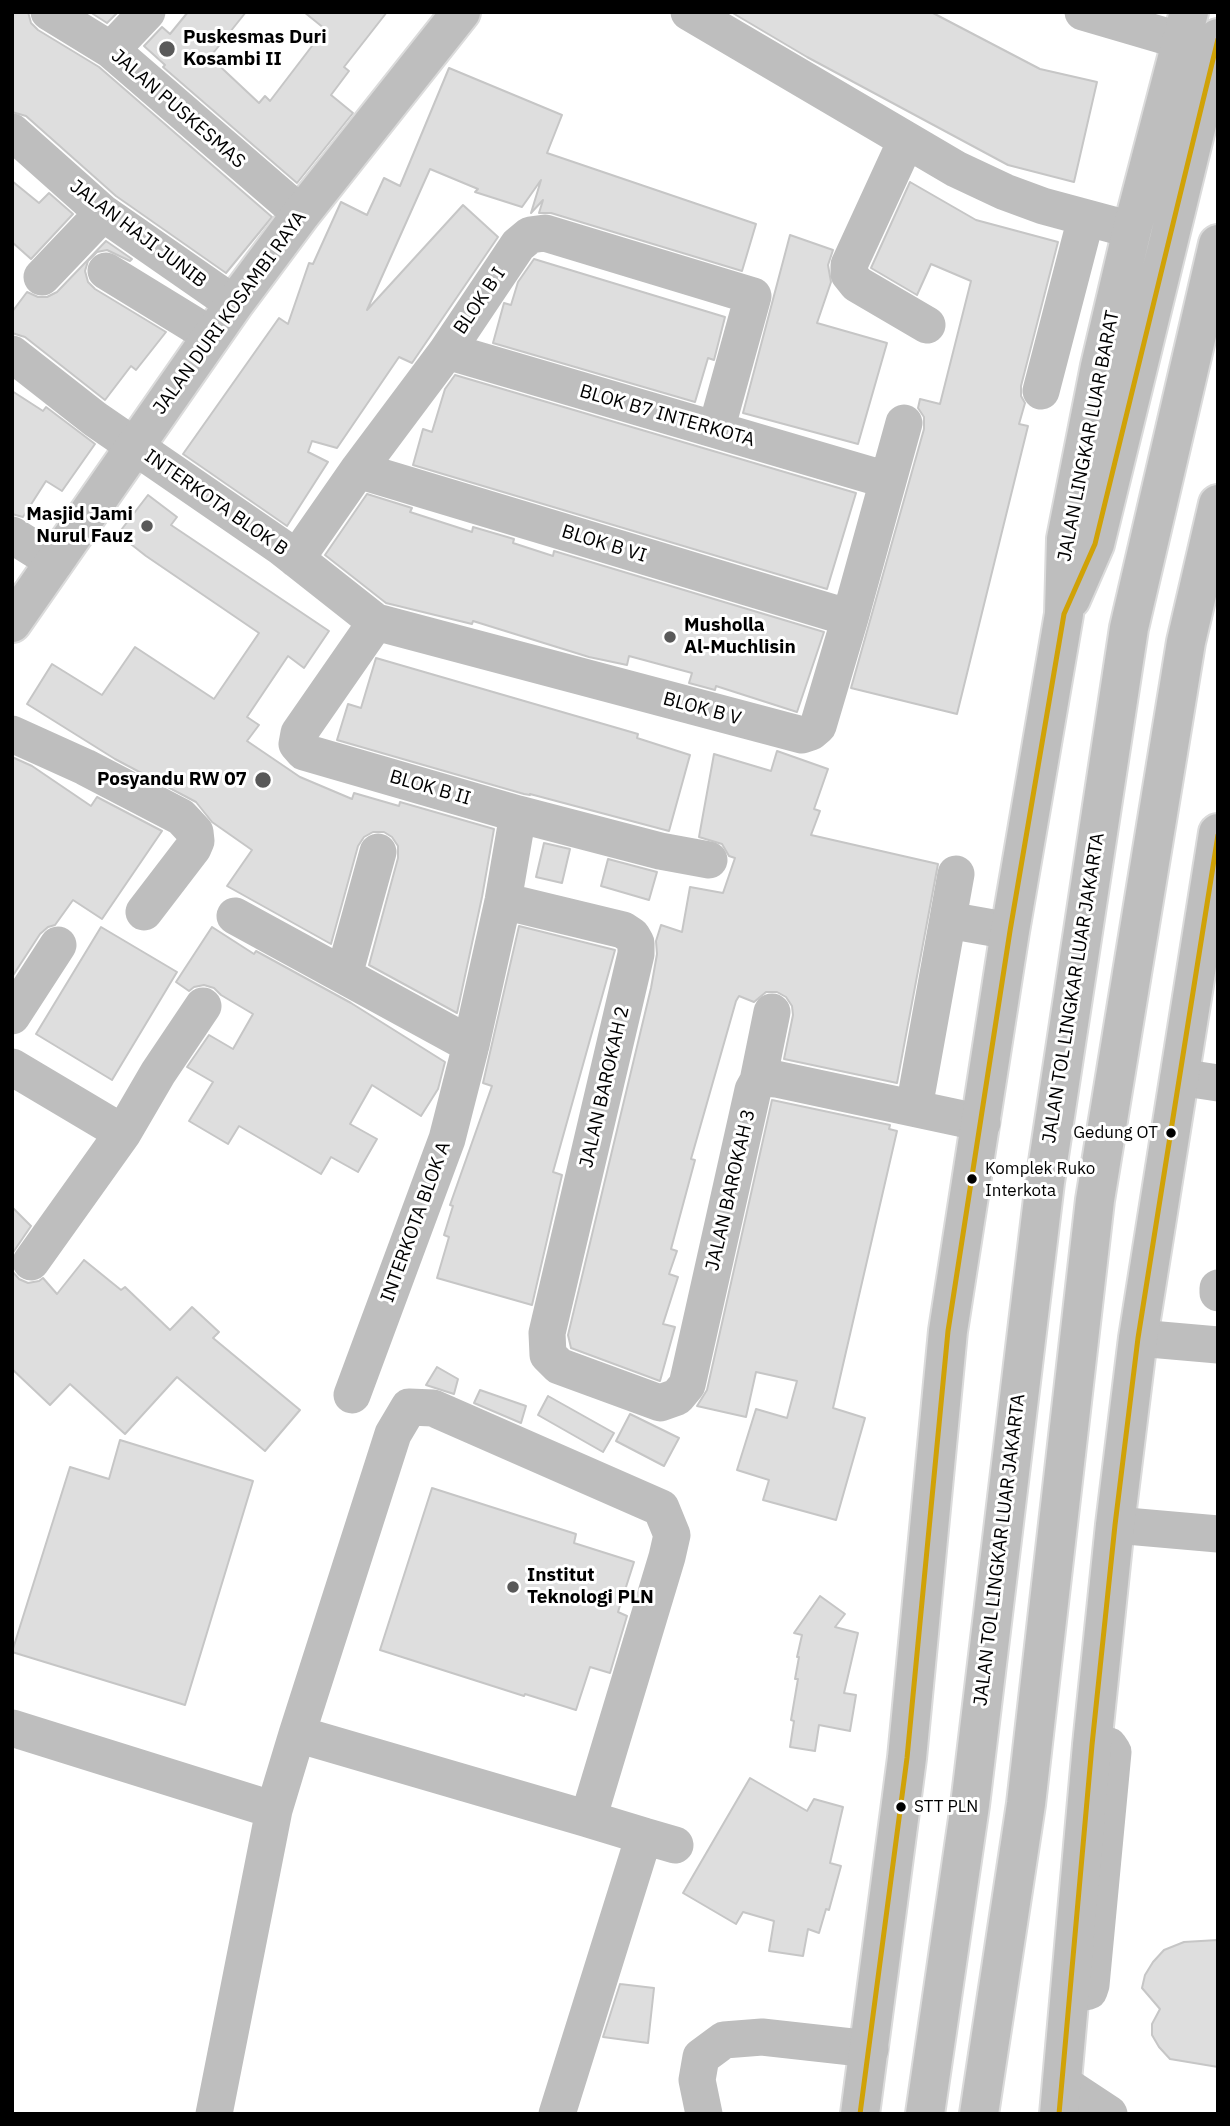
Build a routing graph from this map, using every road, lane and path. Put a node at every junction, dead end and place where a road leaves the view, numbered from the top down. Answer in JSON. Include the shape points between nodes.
{"nodes":[{"id":1,"x":49,"y":12,"type":"edge"},
{"id":2,"x":147,"y":12,"type":"edge"},
{"id":3,"x":461,"y":12,"type":"edge"},
{"id":4,"x":689,"y":12,"type":"edge"},
{"id":5,"x":1083,"y":12,"type":"edge"},
{"id":6,"x":1196,"y":30,"type":"edge"},
{"id":7,"x":111,"y":50,"type":"junction"},
{"id":8,"x":12,"y":132,"type":"edge"},
{"id":9,"x":906,"y":141,"type":"junction"},
{"id":10,"x":103,"y":213,"type":"junction"},
{"id":11,"x":301,"y":214,"type":"junction"},
{"id":12,"x":1086,"y":218,"type":"junction"},
{"id":13,"x":1132,"y":230,"type":"junction"},
{"id":14,"x":1218,"y":244,"type":"edge"},
{"id":15,"x":106,"y":271,"type":"dead end"},
{"id":16,"x":43,"y":278,"type":"dead end"},
{"id":17,"x":234,"y":304,"type":"junction"},
{"id":18,"x":927,"y":325,"type":"dead end"},
{"id":19,"x":212,"y":336,"type":"junction"},
{"id":20,"x":447,"y":351,"type":"junction"},
{"id":21,"x":12,"y":354,"type":"edge"},
{"id":22,"x":1041,"y":391,"type":"dead end"},
{"id":23,"x":904,"y":422,"type":"dead end"},
{"id":24,"x":716,"y":430,"type":"junction"},
{"id":25,"x":135,"y":447,"type":"junction"},
{"id":26,"x":358,"y":470,"type":"junction"},
{"id":27,"x":887,"y":480,"type":"junction"},
{"id":28,"x":1218,"y":504,"type":"edge"},
{"id":29,"x":12,"y":535,"type":"edge"},
{"id":30,"x":296,"y":559,"type":"junction"},
{"id":31,"x":55,"y":562,"type":"junction"},
{"id":32,"x":1065,"y":614,"type":"junction"},
{"id":33,"x":850,"y":618,"type":"junction"},
{"id":34,"x":376,"y":622,"type":"junction"},
{"id":35,"x":12,"y":623,"type":"edge"},
{"id":36,"x":12,"y":734,"type":"edge"},
{"id":37,"x":518,"y":814,"type":"junction"},
{"id":38,"x":1218,"y":833,"type":"edge"},
{"id":39,"x":378,"y":852,"type":"dead end"},
{"id":40,"x":709,"y":860,"type":"dead end"},
{"id":41,"x":956,"y":874,"type":"dead end"},
{"id":42,"x":503,"y":901,"type":"junction"},
{"id":43,"x":144,"y":912,"type":"dead end"},
{"id":44,"x":235,"y":916,"type":"dead end"},
{"id":45,"x":948,"y":920,"type":"junction"},
{"id":46,"x":1010,"y":931,"type":"junction"},
{"id":47,"x":58,"y":945,"type":"dead end"},
{"id":48,"x":344,"y":975,"type":"junction"},
{"id":49,"x":203,"y":1006,"type":"dead end"},
{"id":50,"x":772,"y":1013,"type":"dead end"},
{"id":51,"x":12,"y":1016,"type":"edge"},
{"id":52,"x":471,"y":1045,"type":"junction"},
{"id":53,"x":12,"y":1067,"type":"edge"},
{"id":54,"x":1179,"y":1077,"type":"junction"},
{"id":55,"x":758,"y":1081,"type":"junction"},
{"id":56,"x":1218,"y":1082,"type":"edge"},
{"id":57,"x":914,"y":1108,"type":"junction"},
{"id":58,"x":982,"y":1123,"type":"junction"},
{"id":59,"x":123,"y":1133,"type":"junction"},
{"id":60,"x":31,"y":1262,"type":"dead end"},
{"id":61,"x":1138,"y":1338,"type":"junction"},
{"id":62,"x":1217,"y":1338,"type":"edge"},
{"id":63,"x":559,"y":1366,"type":"joint"},
{"id":64,"x":352,"y":1395,"type":"dead end"},
{"id":65,"x":1115,"y":1525,"type":"junction"},
{"id":66,"x":1218,"y":1534,"type":"edge"},
{"id":67,"x":12,"y":1728,"type":"edge"},
{"id":68,"x":298,"y":1734,"type":"junction"},
{"id":69,"x":274,"y":1810,"type":"junction"},
{"id":70,"x":588,"y":1819,"type":"junction"},
{"id":71,"x":870,"y":2049,"type":"junction"},
{"id":72,"x":1061,"y":2099,"type":"edge"},
{"id":73,"x":214,"y":2114,"type":"edge"},
{"id":74,"x":557,"y":2114,"type":"edge"},
{"id":75,"x":704,"y":2114,"type":"edge"},
{"id":76,"x":860,"y":2114,"type":"edge"},
{"id":77,"x":925,"y":2114,"type":"edge"},
{"id":78,"x":979,"y":2114,"type":"edge"},
{"id":79,"x":1109,"y":2114,"type":"edge"}],
"edges":[{"from":1,"to":7,"type":"street","name":"JALAN PUSKESMAS"},
{"from":2,"to":7,"type":"street"},
{"from":3,"to":11,"type":"main road","name":"JALAN DURI KOSAMBI RAYA"},
{"from":4,"to":9,"type":"street"},
{"from":5,"to":6,"type":"street"},
{"from":6,"to":13,"type":"main road","name":"JALAN LINGKAR LUAR BARAT"},
{"from":6,"to":32,"type":"main road","via":[[1095,544]]},
{"from":7,"to":11,"type":"street","name":"JALAN PUSKESMAS"},
{"from":8,"to":10,"type":"street","name":"JALAN HAJI JUNIB"},
{"from":9,"to":12,"type":"street","via":[[1005,192]]},
{"from":9,"to":18,"type":"street","via":[[849,265],[849,274],[857,284]]},
{"from":10,"to":16,"type":"street"},
{"from":10,"to":17,"type":"street","name":"JALAN HAJI JUNIB"},
{"from":11,"to":17,"type":"main road","name":"JALAN DURI KOSAMBI RAYA"},
{"from":12,"to":13,"type":"street"},
{"from":12,"to":22,"type":"street"},
{"from":13,"to":32,"type":"main road","name":"JALAN LINGKAR LUAR BARAT","via":[[1066,539]]},
{"from":14,"to":77,"type":"main road","name":"JALAN TOL LINGKAR LUAR JAKARTA","via":[[1129,628],[1045,1182],[970,1805]]},
{"from":15,"to":19,"type":"street"},
{"from":17,"to":19,"type":"main road","name":"JALAN DURI KOSAMBI RAYA"},
{"from":19,"to":25,"type":"main road","name":"JALAN DURI KOSAMBI RAYA"},
{"from":20,"to":24,"type":"street","name":"BLOK B7 INTERKOTA"},
{"from":20,"to":24,"type":"street","name":"BLOK B I","via":[[518,244],[530,235],[545,233],[753,296]]},
{"from":20,"to":26,"type":"street","name":"BLOK B I"},
{"from":21,"to":25,"type":"street","name":"INTERKOTA BLOK B"},
{"from":23,"to":27,"type":"street","name":"BLOK B V"},
{"from":24,"to":27,"type":"street","name":"BLOK B7 INTERKOTA"},
{"from":25,"to":30,"type":"street","name":"INTERKOTA BLOK B"},
{"from":25,"to":31,"type":"main road","name":"JALAN DURI KOSAMBI RAYA"},
{"from":26,"to":30,"type":"street","name":"BLOK B I"},
{"from":26,"to":33,"type":"street","name":"BLOK B VI"},
{"from":27,"to":33,"type":"street","name":"BLOK B V"},
{"from":28,"to":78,"type":"main road","via":[[1186,642],[1095,1200],[1026,1804]]},
{"from":29,"to":31,"type":"street"},
{"from":30,"to":34,"type":"street","name":"BLOK B V"},
{"from":31,"to":35,"type":"main road","name":"JALAN DURI KOSAMBI RAYA"},
{"from":32,"to":46,"type":"main road","name":"JALAN LINGKAR LUAR BARAT"},
{"from":33,"to":34,"type":"street","name":"BLOK B V","via":[[818,726],[802,735]]},
{"from":34,"to":37,"type":"street","name":"BLOK B II","via":[[299,733],[297,744],[304,752]]},
{"from":36,"to":43,"type":"street","via":[[181,817],[195,832],[193,848]]},
{"from":37,"to":40,"type":"street","name":"BLOK B II","via":[[660,852]]},
{"from":37,"to":42,"type":"street","name":"INTERKOTA BLOK A"},
{"from":38,"to":54,"type":"main road"},
{"from":39,"to":48,"type":"street"},
{"from":41,"to":45,"type":"street"},
{"from":42,"to":52,"type":"street","name":"INTERKOTA BLOK A"},
{"from":42,"to":63,"type":"street","name":"JALAN BAROKAH 2","via":[[623,930],[636,943],[547,1333],[548,1355]]},
{"from":44,"to":48,"type":"street"},
{"from":45,"to":46,"type":"street"},
{"from":45,"to":57,"type":"street"},
{"from":46,"to":58,"type":"main road","name":"JALAN LINGKAR LUAR BARAT"},
{"from":47,"to":51,"type":"street"},
{"from":48,"to":52,"type":"street"},
{"from":49,"to":59,"type":"street"},
{"from":50,"to":55,"type":"street"},
{"from":52,"to":64,"type":"street","name":"INTERKOTA BLOK A","via":[[447,1139]]},
{"from":53,"to":59,"type":"street"},
{"from":54,"to":56,"type":"street"},
{"from":54,"to":61,"type":"main road"},
{"from":55,"to":57,"type":"street","via":[[776,1079]]},
{"from":55,"to":63,"type":"street","name":"JALAN BAROKAH 3","via":[[687,1385],[677,1398],[660,1404]]},
{"from":57,"to":58,"type":"street"},
{"from":58,"to":71,"type":"main road","name":"JALAN LINGKAR LUAR BARAT","via":[[948,1331],[906,1758]]},
{"from":59,"to":60,"type":"street"},
{"from":61,"to":62,"type":"street"},
{"from":61,"to":65,"type":"main road"},
{"from":65,"to":66,"type":"street"},
{"from":65,"to":72,"type":"main road"},
{"from":67,"to":69,"type":"street"},
{"from":68,"to":69,"type":"street"},
{"from":68,"to":70,"type":"street"},
{"from":68,"to":70,"type":"street","via":[[393,1434],[409,1406],[433,1408],[662,1508],[672,1535]]},
{"from":69,"to":73,"type":"street"},
{"from":70,"to":74,"type":"street","via":[[660,1840]]},
{"from":71,"to":75,"type":"street","via":[[762,2037],[724,2040],[701,2057],[697,2080]]},
{"from":71,"to":76,"type":"main road","name":"JALAN LINGKAR LUAR BARAT"},
{"from":72,"to":79,"type":"street"}]}
